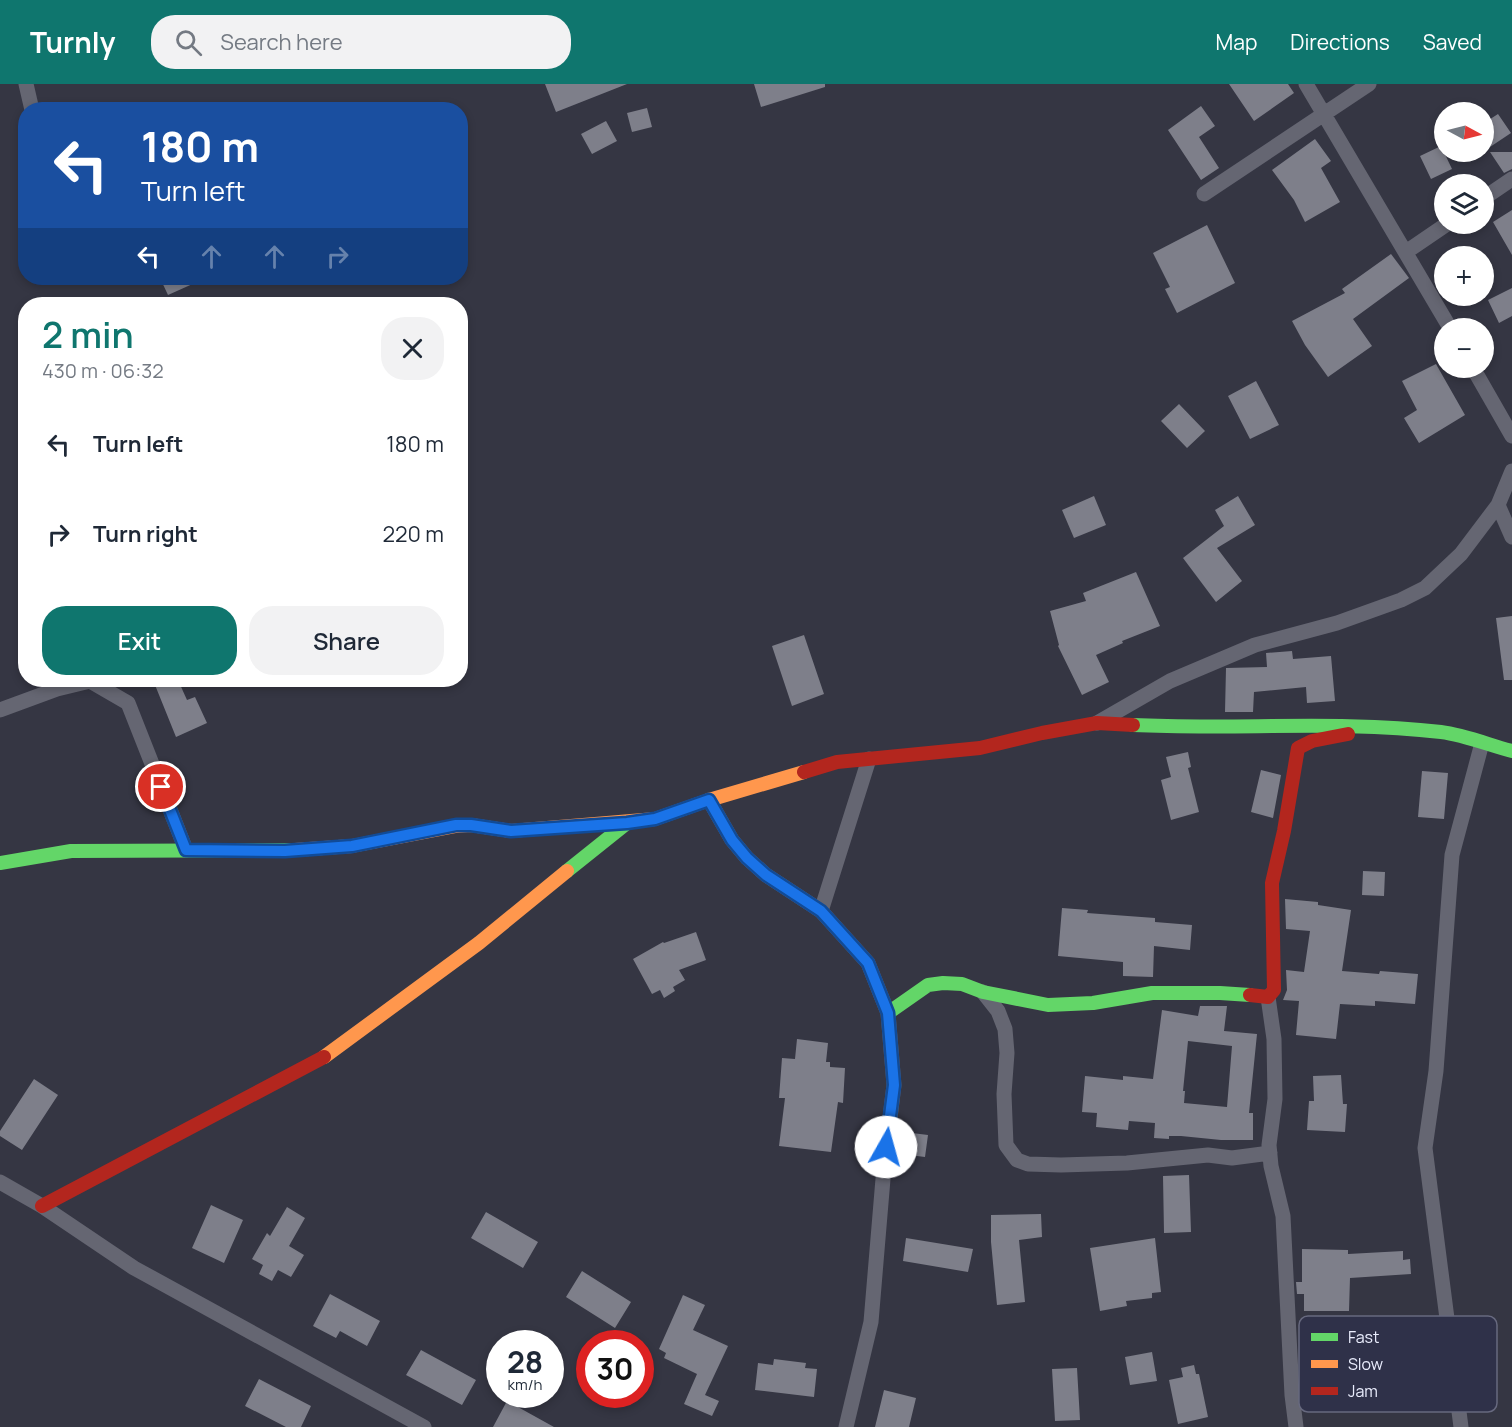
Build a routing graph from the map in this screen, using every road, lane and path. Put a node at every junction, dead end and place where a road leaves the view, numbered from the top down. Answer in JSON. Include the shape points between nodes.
{"nodes":[{"id":1,"x":26,"y":84,"type":"edge"},
{"id":2,"x":1306,"y":84,"type":"edge"},
{"id":3,"x":1369,"y":84,"type":"edge"},
{"id":4,"x":30,"y":102,"type":"edge"},
{"id":5,"x":1323,"y":114,"type":"junction"},
{"id":6,"x":1512,"y":179,"type":"edge"},
{"id":7,"x":1494,"y":191,"type":"edge"},
{"id":8,"x":1204,"y":194,"type":"dead end"},
{"id":9,"x":1434,"y":233,"type":"edge"},
{"id":10,"x":1406,"y":252,"type":"junction"},
{"id":11,"x":1444,"y":318,"type":"edge"},
{"id":12,"x":1479,"y":378,"type":"edge"},
{"id":13,"x":1512,"y":436,"type":"edge"},
{"id":14,"x":1512,"y":471,"type":"edge"},
{"id":15,"x":1498,"y":505,"type":"junction"},
{"id":16,"x":1512,"y":537,"type":"edge"},
{"id":17,"x":65,"y":687,"type":"edge"},
{"id":18,"x":100,"y":687,"type":"edge"},
{"id":19,"x":0,"y":710,"type":"edge"},
{"id":20,"x":1097,"y":723,"type":"junction"},
{"id":21,"x":1362,"y":728,"type":"junction"},
{"id":22,"x":1482,"y":743,"type":"junction"},
{"id":23,"x":1512,"y":751,"type":"edge"},
{"id":24,"x":869,"y":759,"type":"junction"},
{"id":25,"x":709,"y":800,"type":"junction"},
{"id":26,"x":627,"y":823,"type":"junction"},
{"id":27,"x":186,"y":850,"type":"junction"},
{"id":28,"x":0,"y":863,"type":"edge"},
{"id":29,"x":821,"y":911,"type":"junction"},
{"id":30,"x":983,"y":992,"type":"junction"},
{"id":31,"x":1268,"y":996,"type":"junction"},
{"id":32,"x":888,"y":1013,"type":"junction"},
{"id":33,"x":1270,"y":1153,"type":"junction"},
{"id":34,"x":0,"y":1182,"type":"edge"},
{"id":35,"x":42,"y":1206,"type":"junction"},
{"id":36,"x":1447,"y":1316,"type":"edge"},
{"id":37,"x":1459,"y":1412,"type":"edge"},
{"id":38,"x":424,"y":1427,"type":"edge"},
{"id":39,"x":846,"y":1427,"type":"edge"},
{"id":40,"x":1296,"y":1427,"type":"edge"},
{"id":41,"x":1461,"y":1427,"type":"edge"}],
"edges":[{"from":1,"to":4,"type":"street"},
{"from":2,"to":5,"type":"street"},
{"from":3,"to":5,"type":"street"},
{"from":5,"to":8,"type":"street"},
{"from":5,"to":10,"type":"street"},
{"from":6,"to":7,"type":"street"},
{"from":9,"to":10,"type":"street"},
{"from":10,"to":11,"type":"street"},
{"from":12,"to":13,"type":"street"},
{"from":14,"to":15,"type":"street"},
{"from":15,"to":16,"type":"street"},
{"from":15,"to":20,"type":"street","via":[[1461,554],[1425,588],[1337,622],[1255,645],[1170,681]]},
{"from":17,"to":19,"type":"street"},
{"from":18,"to":27,"type":"street","via":[[128,703]]},
{"from":20,"to":21,"type":"street"},
{"from":20,"to":24,"type":"street","via":[[980,748]]},
{"from":21,"to":22,"type":"street","via":[[1443,732]]},
{"from":21,"to":31,"type":"street","via":[[1298,748],[1272,883],[1274,990]]},
{"from":22,"to":23,"type":"street"},
{"from":22,"to":36,"type":"street","via":[[1452,855],[1436,1071],[1425,1148]]},
{"from":24,"to":25,"type":"street","via":[[837,762]]},
{"from":24,"to":29,"type":"street"},
{"from":25,"to":26,"type":"street","via":[[655,819]]},
{"from":25,"to":29,"type":"street","via":[[747,858]]},
{"from":26,"to":27,"type":"street","via":[[511,831],[456,825],[352,846],[285,851]]},
{"from":26,"to":35,"type":"street","via":[[479,943],[329,1055]]},
{"from":27,"to":28,"type":"street","via":[[71,851]]},
{"from":29,"to":32,"type":"street","via":[[868,963]]},
{"from":30,"to":31,"type":"street","via":[[1048,1005],[1093,1003],[1152,993]]},
{"from":30,"to":32,"type":"street","via":[[962,984],[928,985]]},
{"from":30,"to":33,"type":"street","via":[[998,1011],[1005,1029],[1006,1144],[1017,1160],[1061,1165]]},
{"from":31,"to":33,"type":"street","via":[[1275,1059]]},
{"from":32,"to":39,"type":"street","via":[[894,1085],[871,1322]]},
{"from":33,"to":40,"type":"street","via":[[1283,1216]]},
{"from":34,"to":35,"type":"street"},
{"from":35,"to":38,"type":"street","via":[[134,1268]]},
{"from":37,"to":41,"type":"street"}]}
